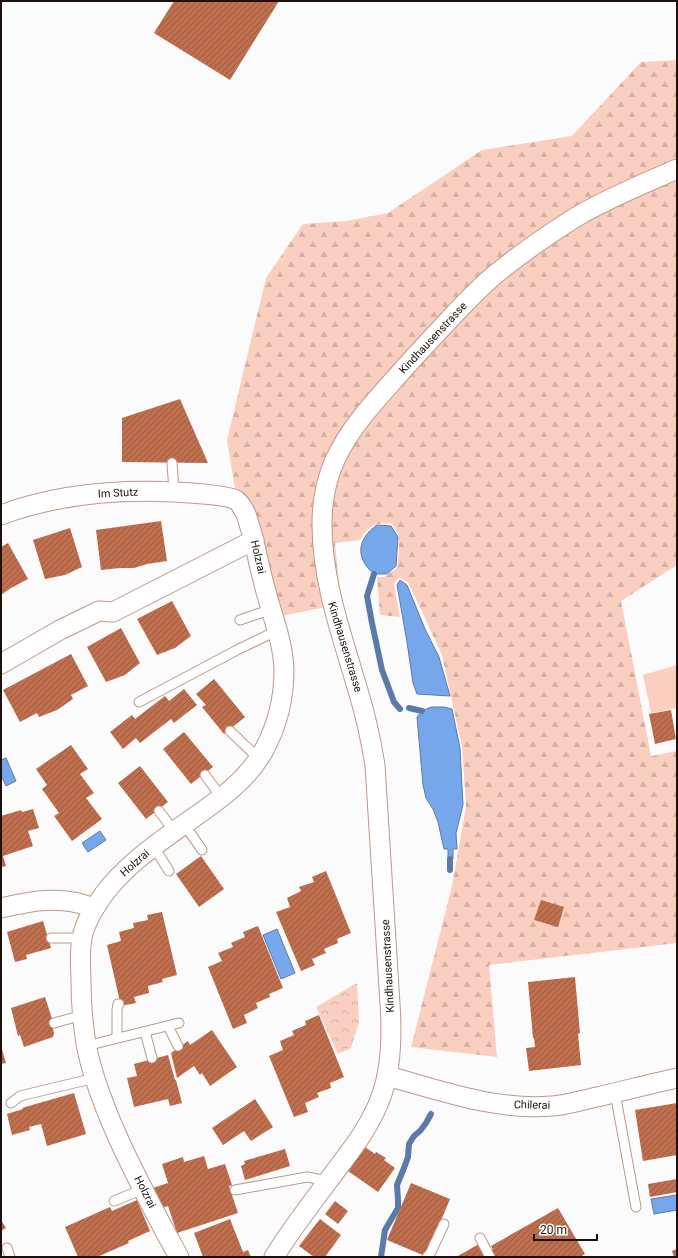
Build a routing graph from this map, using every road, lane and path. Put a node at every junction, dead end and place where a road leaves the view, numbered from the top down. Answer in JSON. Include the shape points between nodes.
{"nodes":[{"id":1,"x":677,"y":169,"type":"edge"},
{"id":2,"x":172,"y":463,"type":"dead end"},
{"id":3,"x":174,"y":492,"type":"junction"},
{"id":4,"x":237,"y":501,"type":"joint"},
{"id":5,"x":1,"y":515,"type":"edge"},
{"id":6,"x":254,"y":540,"type":"junction"},
{"id":7,"x":272,"y":609,"type":"junction"},
{"id":8,"x":240,"y":620,"type":"dead end"},
{"id":9,"x":279,"y":633,"type":"junction"},
{"id":10,"x":1,"y":664,"type":"edge"},
{"id":11,"x":140,"y":702,"type":"dead end"},
{"id":12,"x":230,"y":731,"type":"dead end"},
{"id":13,"x":258,"y":758,"type":"junction"},
{"id":14,"x":205,"y":775,"type":"dead end"},
{"id":15,"x":222,"y":798,"type":"junction"},
{"id":16,"x":159,"y":811,"type":"dead end"},
{"id":17,"x":179,"y":828,"type":"junction"},
{"id":18,"x":154,"y":847,"type":"junction"},
{"id":19,"x":202,"y":850,"type":"dead end"},
{"id":20,"x":169,"y":871,"type":"dead end"},
{"id":21,"x":1,"y":908,"type":"edge"},
{"id":22,"x":94,"y":908,"type":"junction"},
{"id":23,"x":52,"y":938,"type":"dead end"},
{"id":24,"x":82,"y":938,"type":"junction"},
{"id":25,"x":119,"y":1004,"type":"dead end"},
{"id":26,"x":83,"y":1015,"type":"junction"},
{"id":27,"x":54,"y":1023,"type":"dead end"},
{"id":28,"x":179,"y":1023,"type":"dead end"},
{"id":29,"x":168,"y":1026,"type":"junction"},
{"id":30,"x":145,"y":1032,"type":"junction"},
{"id":31,"x":117,"y":1038,"type":"junction"},
{"id":32,"x":86,"y":1046,"type":"junction"},
{"id":33,"x":178,"y":1046,"type":"dead end"},
{"id":34,"x":152,"y":1058,"type":"dead end"},
{"id":35,"x":387,"y":1076,"type":"junction"},
{"id":36,"x":95,"y":1078,"type":"junction"},
{"id":37,"x":677,"y":1078,"type":"edge"},
{"id":38,"x":615,"y":1093,"type":"junction"},
{"id":39,"x":11,"y":1103,"type":"dead end"},
{"id":40,"x":328,"y":1181,"type":"junction"},
{"id":41,"x":143,"y":1189,"type":"junction"},
{"id":42,"x":235,"y":1190,"type":"dead end"},
{"id":43,"x":114,"y":1201,"type":"dead end"},
{"id":44,"x":636,"y":1207,"type":"dead end"},
{"id":45,"x":444,"y":1224,"type":"dead end"},
{"id":46,"x":480,"y":1238,"type":"dead end"},
{"id":47,"x":179,"y":1257,"type":"edge"},
{"id":48,"x":274,"y":1257,"type":"edge"},
{"id":49,"x":427,"y":1257,"type":"edge"},
{"id":50,"x":490,"y":1257,"type":"edge"}],
"edges":[{"from":1,"to":35,"type":"street","name":"Kindhausenstrasse","via":[[602,202],[577,216],[516,258],[490,280],[465,303],[382,393],[343,444],[329,476],[322,524],[325,570],[335,614],[365,715],[375,766],[391,1022]]},
{"from":2,"to":3,"type":"lane"},
{"from":3,"to":4,"type":"street","name":"Im Stutz","via":[[227,497]]},
{"from":3,"to":5,"type":"street","name":"Im Stutz","via":[[120,492],[66,498]]},
{"from":4,"to":6,"type":"street","name":"Holzrai","via":[[246,514]]},
{"from":6,"to":7,"type":"street","name":"Holzrai"},
{"from":6,"to":10,"type":"street","via":[[113,612],[99,611],[60,630]]},
{"from":7,"to":8,"type":"lane"},
{"from":7,"to":9,"type":"street","name":"Holzrai"},
{"from":9,"to":11,"type":"lane","via":[[268,635],[237,650]]},
{"from":9,"to":13,"type":"street","name":"Holzrai","via":[[284,672],[282,698],[274,728]]},
{"from":12,"to":13,"type":"lane"},
{"from":13,"to":15,"type":"street","name":"Holzrai"},
{"from":14,"to":15,"type":"lane"},
{"from":15,"to":17,"type":"street","name":"Holzrai"},
{"from":16,"to":17,"type":"lane"},
{"from":17,"to":18,"type":"street","name":"Holzrai"},
{"from":17,"to":19,"type":"lane"},
{"from":18,"to":20,"type":"lane"},
{"from":18,"to":22,"type":"street","name":"Holzrai","via":[[131,865]]},
{"from":21,"to":22,"type":"street","via":[[55,900]]},
{"from":22,"to":24,"type":"street","name":"Holzrai"},
{"from":23,"to":24,"type":"lane"},
{"from":24,"to":26,"type":"street","name":"Holzrai","via":[[80,954]]},
{"from":25,"to":31,"type":"lane","via":[[116,1010]]},
{"from":26,"to":27,"type":"lane"},
{"from":26,"to":32,"type":"street","name":"Holzrai"},
{"from":28,"to":29,"type":"lane"},
{"from":29,"to":30,"type":"lane"},
{"from":29,"to":33,"type":"lane"},
{"from":30,"to":31,"type":"lane"},
{"from":30,"to":34,"type":"lane"},
{"from":31,"to":32,"type":"lane"},
{"from":32,"to":36,"type":"street","name":"Holzrai"},
{"from":35,"to":38,"type":"street","name":"Chilerai","via":[[471,1099],[534,1107],[553,1106]]},
{"from":35,"to":40,"type":"street","name":"Kindhausenstrasse","via":[[382,1094],[364,1133]]},
{"from":36,"to":39,"type":"lane","via":[[20,1096]]},
{"from":36,"to":41,"type":"street","name":"Holzrai","via":[[114,1130]]},
{"from":37,"to":38,"type":"street","name":"Chilerai"},
{"from":38,"to":44,"type":"lane"},
{"from":40,"to":42,"type":"lane","via":[[307,1177]]},
{"from":40,"to":48,"type":"street","name":"Kindhausenstrasse"},
{"from":41,"to":43,"type":"lane"},
{"from":41,"to":47,"type":"street","name":"Holzrai"},
{"from":45,"to":49,"type":"lane"},
{"from":46,"to":50,"type":"lane"}]}
